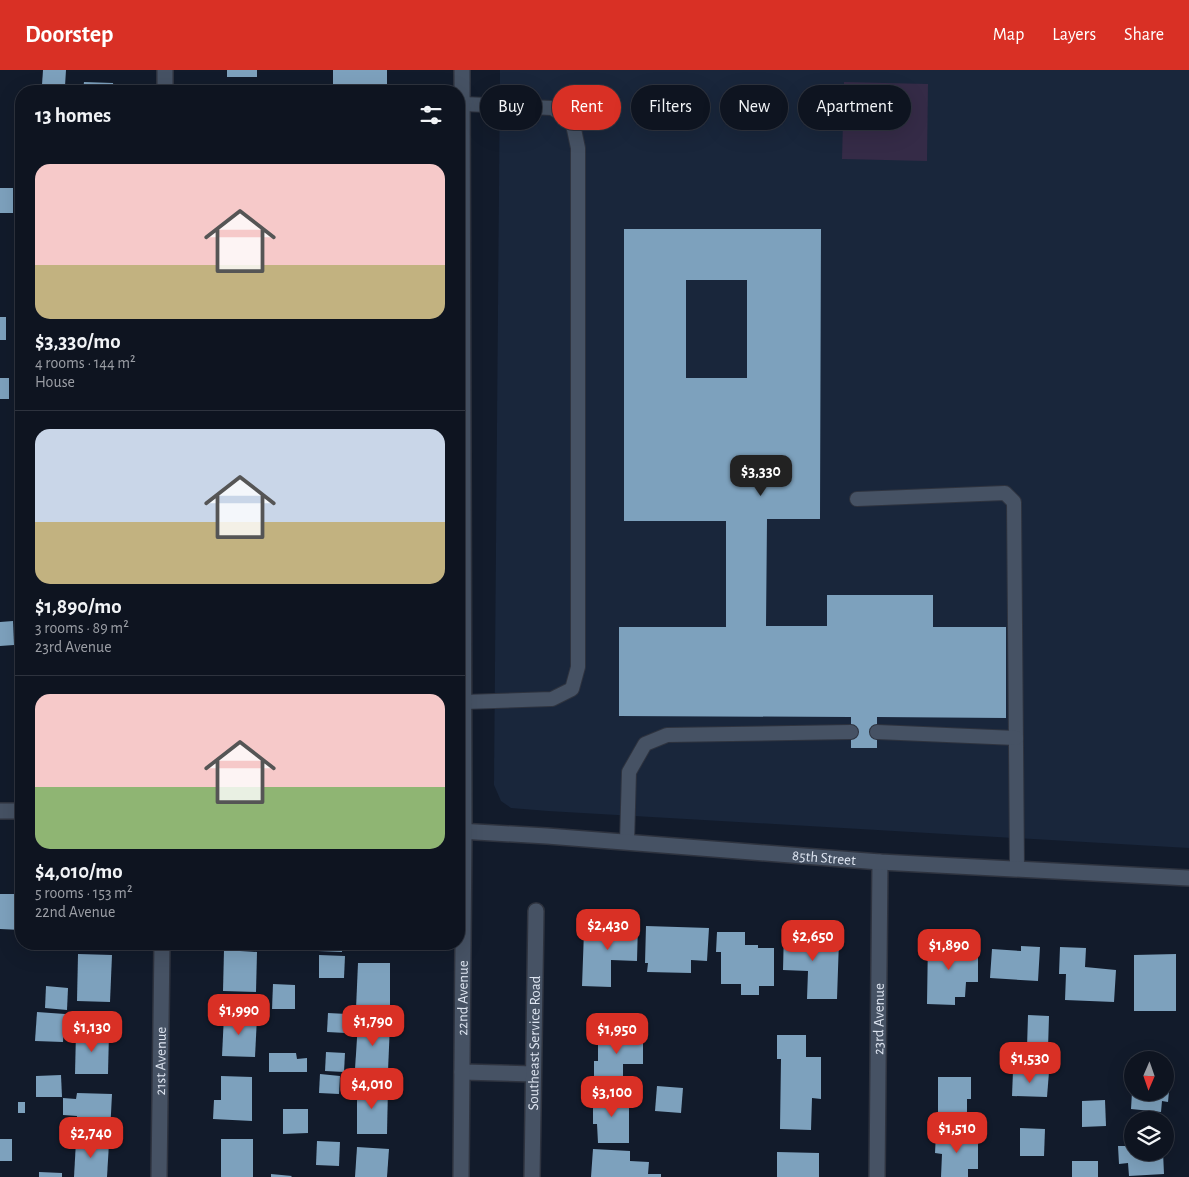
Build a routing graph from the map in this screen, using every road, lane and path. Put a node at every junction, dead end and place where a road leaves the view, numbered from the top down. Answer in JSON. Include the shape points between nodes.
{"nodes":[{"id":1,"x":166,"y":70,"type":"edge"},
{"id":2,"x":462,"y":70,"type":"edge"},
{"id":3,"x":165,"y":85,"type":"edge"},
{"id":4,"x":462,"y":85,"type":"edge"},
{"id":5,"x":465,"y":104,"type":"edge"},
{"id":6,"x":857,"y":499,"type":"dead end"},
{"id":7,"x":465,"y":702,"type":"edge"},
{"id":8,"x":851,"y":732,"type":"dead end"},
{"id":9,"x":877,"y":732,"type":"dead end"},
{"id":10,"x":1016,"y":738,"type":"junction"},
{"id":11,"x":0,"y":810,"type":"edge"},
{"id":12,"x":15,"y":811,"type":"edge"},
{"id":13,"x":465,"y":831,"type":"edge"},
{"id":14,"x":627,"y":842,"type":"junction"},
{"id":15,"x":880,"y":862,"type":"junction"},
{"id":16,"x":1017,"y":869,"type":"junction"},
{"id":17,"x":1189,"y":878,"type":"edge"},
{"id":18,"x":536,"y":911,"type":"dead end"},
{"id":19,"x":162,"y":950,"type":"edge"},
{"id":20,"x":461,"y":950,"type":"edge"},
{"id":21,"x":462,"y":1072,"type":"junction"},
{"id":22,"x":533,"y":1074,"type":"junction"},
{"id":23,"x":159,"y":1177,"type":"edge"},
{"id":24,"x":460,"y":1177,"type":"edge"},
{"id":25,"x":532,"y":1177,"type":"edge"},
{"id":26,"x":878,"y":1177,"type":"edge"}],
"edges":[{"from":1,"to":3,"type":"street"},
{"from":2,"to":4,"type":"street","name":"22nd Avenue"},
{"from":5,"to":7,"type":"lane","via":[[552,108],[572,120],[578,148],[578,667],[572,689],[552,699]]},
{"from":6,"to":10,"type":"lane","via":[[1005,493],[1014,502]]},
{"from":8,"to":14,"type":"lane","via":[[667,735],[645,744],[630,772]]},
{"from":9,"to":10,"type":"lane"},
{"from":10,"to":16,"type":"lane"},
{"from":11,"to":12,"type":"street"},
{"from":13,"to":14,"type":"street","name":"85th Street"},
{"from":14,"to":15,"type":"street","name":"85th Street"},
{"from":15,"to":16,"type":"street","name":"85th Street"},
{"from":15,"to":26,"type":"street","name":"23rd Avenue"},
{"from":16,"to":17,"type":"street","name":"85th Street"},
{"from":18,"to":22,"type":"street","name":"Southeast Service Road"},
{"from":19,"to":23,"type":"street","name":"21st Avenue"},
{"from":20,"to":21,"type":"street","name":"22nd Avenue"},
{"from":21,"to":22,"type":"street"},
{"from":21,"to":24,"type":"street","name":"22nd Avenue"},
{"from":22,"to":25,"type":"street","name":"Southeast Service Road"}]}
